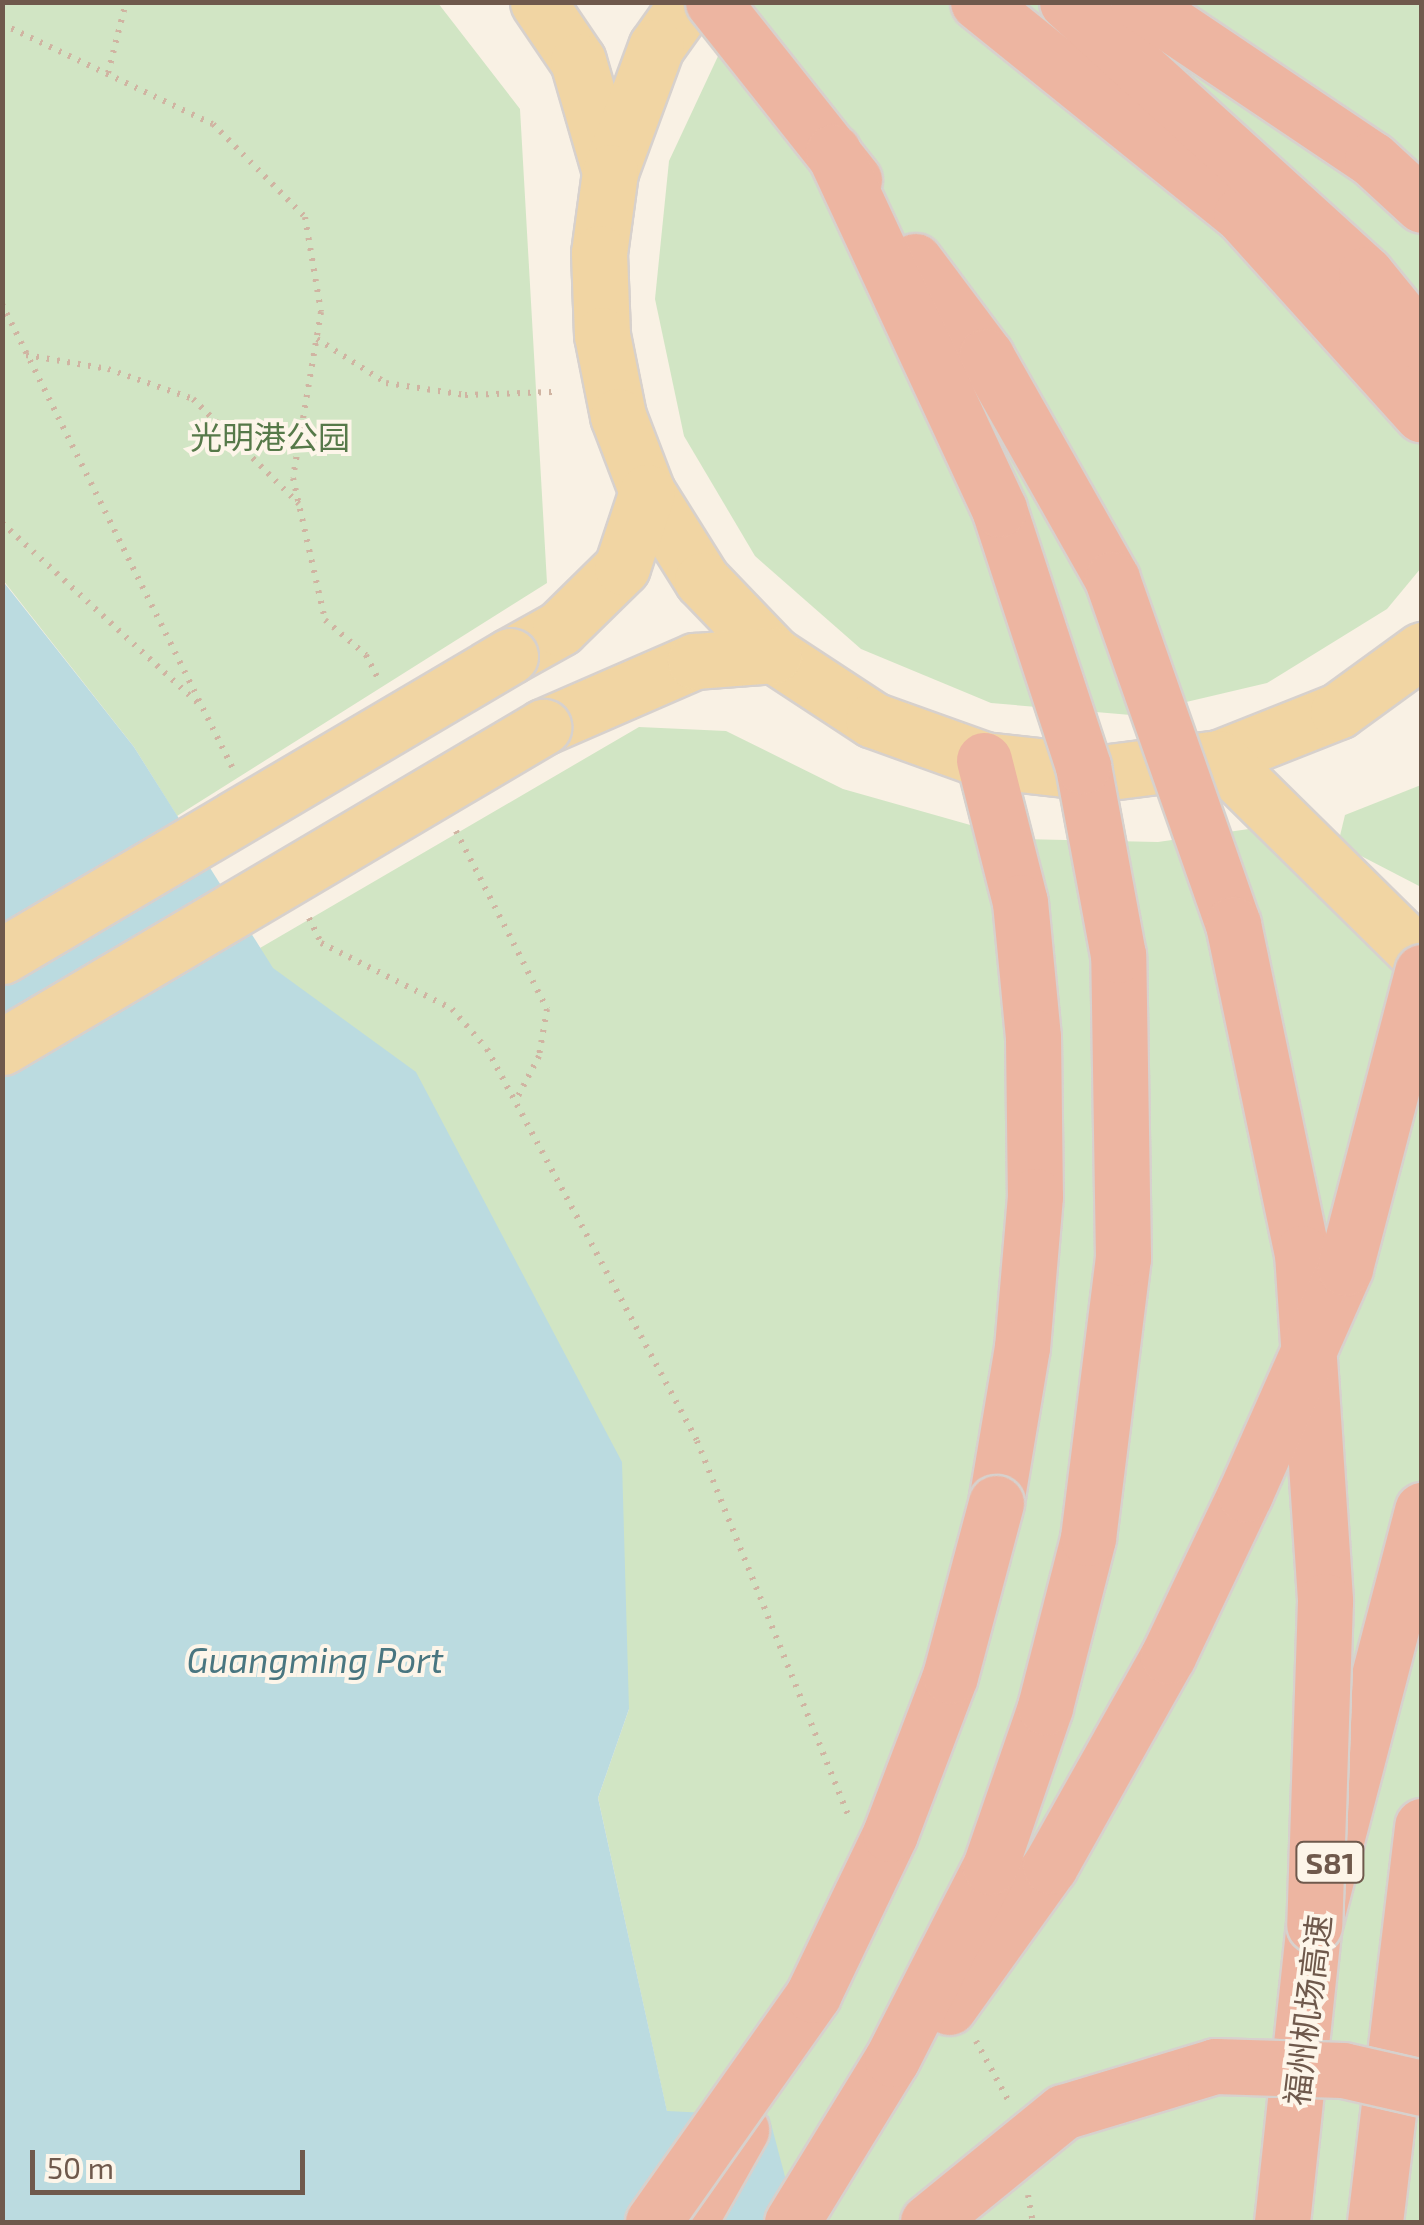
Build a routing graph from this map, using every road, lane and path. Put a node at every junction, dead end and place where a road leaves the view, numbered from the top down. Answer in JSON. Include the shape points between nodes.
{"nodes":[{"id":1,"x":126,"y":2,"type":"edge"},
{"id":2,"x":538,"y":2,"type":"edge"},
{"id":3,"x":688,"y":2,"type":"edge"},
{"id":4,"x":713,"y":2,"type":"edge"},
{"id":5,"x":978,"y":2,"type":"edge"},
{"id":6,"x":1067,"y":2,"type":"edge"},
{"id":7,"x":1138,"y":2,"type":"edge"},
{"id":8,"x":2,"y":24,"type":"edge"},
{"id":9,"x":108,"y":73,"type":"junction"},
{"id":10,"x":833,"y":152,"type":"junction"},
{"id":11,"x":610,"y":172,"type":"junction"},
{"id":12,"x":1422,"y":204,"type":"edge"},
{"id":13,"x":2,"y":304,"type":"edge"},
{"id":14,"x":317,"y":339,"type":"junction"},
{"id":15,"x":1422,"y":343,"type":"edge"},
{"id":16,"x":25,"y":355,"type":"junction"},
{"id":17,"x":552,"y":392,"type":"dead end"},
{"id":18,"x":1422,"y":415,"type":"edge"},
{"id":19,"x":648,"y":492,"type":"junction"},
{"id":20,"x":299,"y":505,"type":"junction"},
{"id":21,"x":2,"y":523,"type":"edge"},
{"id":22,"x":1422,"y":650,"type":"edge"},
{"id":23,"x":774,"y":654,"type":"junction"},
{"id":24,"x":384,"y":689,"type":"dead end"},
{"id":25,"x":202,"y":708,"type":"junction"},
{"id":26,"x":1219,"y":758,"type":"junction"},
{"id":27,"x":984,"y":760,"type":"junction"},
{"id":28,"x":236,"y":775,"type":"dead end"},
{"id":29,"x":446,"y":811,"type":"dead end"},
{"id":30,"x":304,"y":910,"type":"dead end"},
{"id":31,"x":2,"y":956,"type":"edge"},
{"id":32,"x":1422,"y":958,"type":"edge"},
{"id":33,"x":1422,"y":972,"type":"edge"},
{"id":34,"x":2,"y":1047,"type":"edge"},
{"id":35,"x":515,"y":1102,"type":"junction"},
{"id":36,"x":1422,"y":1510,"type":"edge"},
{"id":37,"x":1422,"y":1826,"type":"edge"},
{"id":38,"x":856,"y":1829,"type":"dead end"},
{"id":39,"x":1314,"y":1925,"type":"junction"},
{"id":40,"x":813,"y":1995,"type":"junction"},
{"id":41,"x":970,"y":2030,"type":"dead end"},
{"id":42,"x":1422,"y":2088,"type":"edge"},
{"id":43,"x":1012,"y":2115,"type":"dead end"},
{"id":44,"x":1026,"y":2187,"type":"dead end"},
{"id":45,"x":1378,"y":2211,"type":"edge"},
{"id":46,"x":653,"y":2222,"type":"edge"},
{"id":47,"x":689,"y":2222,"type":"edge"},
{"id":48,"x":792,"y":2222,"type":"edge"},
{"id":49,"x":804,"y":2222,"type":"edge"},
{"id":50,"x":928,"y":2222,"type":"edge"},
{"id":51,"x":1033,"y":2222,"type":"edge"},
{"id":52,"x":1282,"y":2222,"type":"edge"}],
"edges":[{"from":1,"to":9,"type":"path"},
{"from":2,"to":11,"type":"main road","via":[[578,60]]},
{"from":3,"to":11,"type":"main road","via":[[656,47]]},
{"from":4,"to":10,"type":"highway","bridge":true},
{"from":5,"to":18,"type":"highway","via":[[1241,214]]},
{"from":6,"to":15,"type":"highway","via":[[1366,274]]},
{"from":7,"to":12,"type":"highway","via":[[1372,159]]},
{"from":8,"to":9,"type":"path"},
{"from":9,"to":14,"type":"path","via":[[213,124],[305,217],[321,312]]},
{"from":10,"to":39,"type":"highway","bridge":true,"via":[[986,356],[1112,579],[1232,924],[1302,1253],[1324,1601]]},
{"from":10,"to":48,"type":"highway","bridge":true,"via":[[999,509],[1083,766],[1118,955],[1123,1258],[1088,1538],[1045,1707],[990,1866],[892,2059]]},
{"from":11,"to":19,"type":"main road","via":[[599,253],[602,335],[618,416]]},
{"from":13,"to":16,"type":"path"},
{"from":14,"to":17,"type":"path","via":[[386,383],[464,395]]},
{"from":14,"to":20,"type":"path","via":[[293,478]]},
{"from":16,"to":20,"type":"path","via":[[108,369],[194,399]]},
{"from":16,"to":25,"type":"path"},
{"from":19,"to":23,"type":"main road","via":[[702,580]]},
{"from":19,"to":31,"type":"main road","bridge":true,"via":[[622,568],[560,628]]},
{"from":20,"to":24,"type":"path","via":[[324,620],[366,654]]},
{"from":21,"to":25,"type":"path"},
{"from":22,"to":26,"type":"main road","via":[[1338,711]]},
{"from":23,"to":27,"type":"main road","via":[[873,720]]},
{"from":23,"to":34,"type":"main road","bridge":true,"via":[[696,661],[543,727]]},
{"from":25,"to":28,"type":"path"},
{"from":26,"to":27,"type":"main road","via":[[1102,773]]},
{"from":26,"to":32,"type":"main road"},
{"from":27,"to":40,"type":"highway","bridge":true,"via":[[1020,902],[1034,1077],[1026,1309],[996,1503],[950,1676],[890,1834]]},
{"from":29,"to":35,"type":"path","via":[[547,1009],[540,1056]]},
{"from":30,"to":35,"type":"path","via":[[321,943],[452,1009]]},
{"from":33,"to":49,"type":"highway","bridge":true,"via":[[1346,1268],[1168,1656],[1050,1866]]},
{"from":35,"to":38,"type":"path","via":[[697,1441]]},
{"from":36,"to":39,"type":"highway","name":"福州机场高速","number":"S81","bridge":true},
{"from":37,"to":45,"type":"highway","number":"S81"},
{"from":39,"to":52,"type":"highway","name":"福州机场高速","number":"S81"},
{"from":40,"to":46,"type":"highway","bridge":true},
{"from":40,"to":47,"type":"highway","bridge":true},
{"from":41,"to":43,"type":"path"},
{"from":42,"to":50,"type":"highway","bridge":true,"via":[[1343,2070],[1215,2066],[1063,2112]]},
{"from":44,"to":51,"type":"path"}]}
